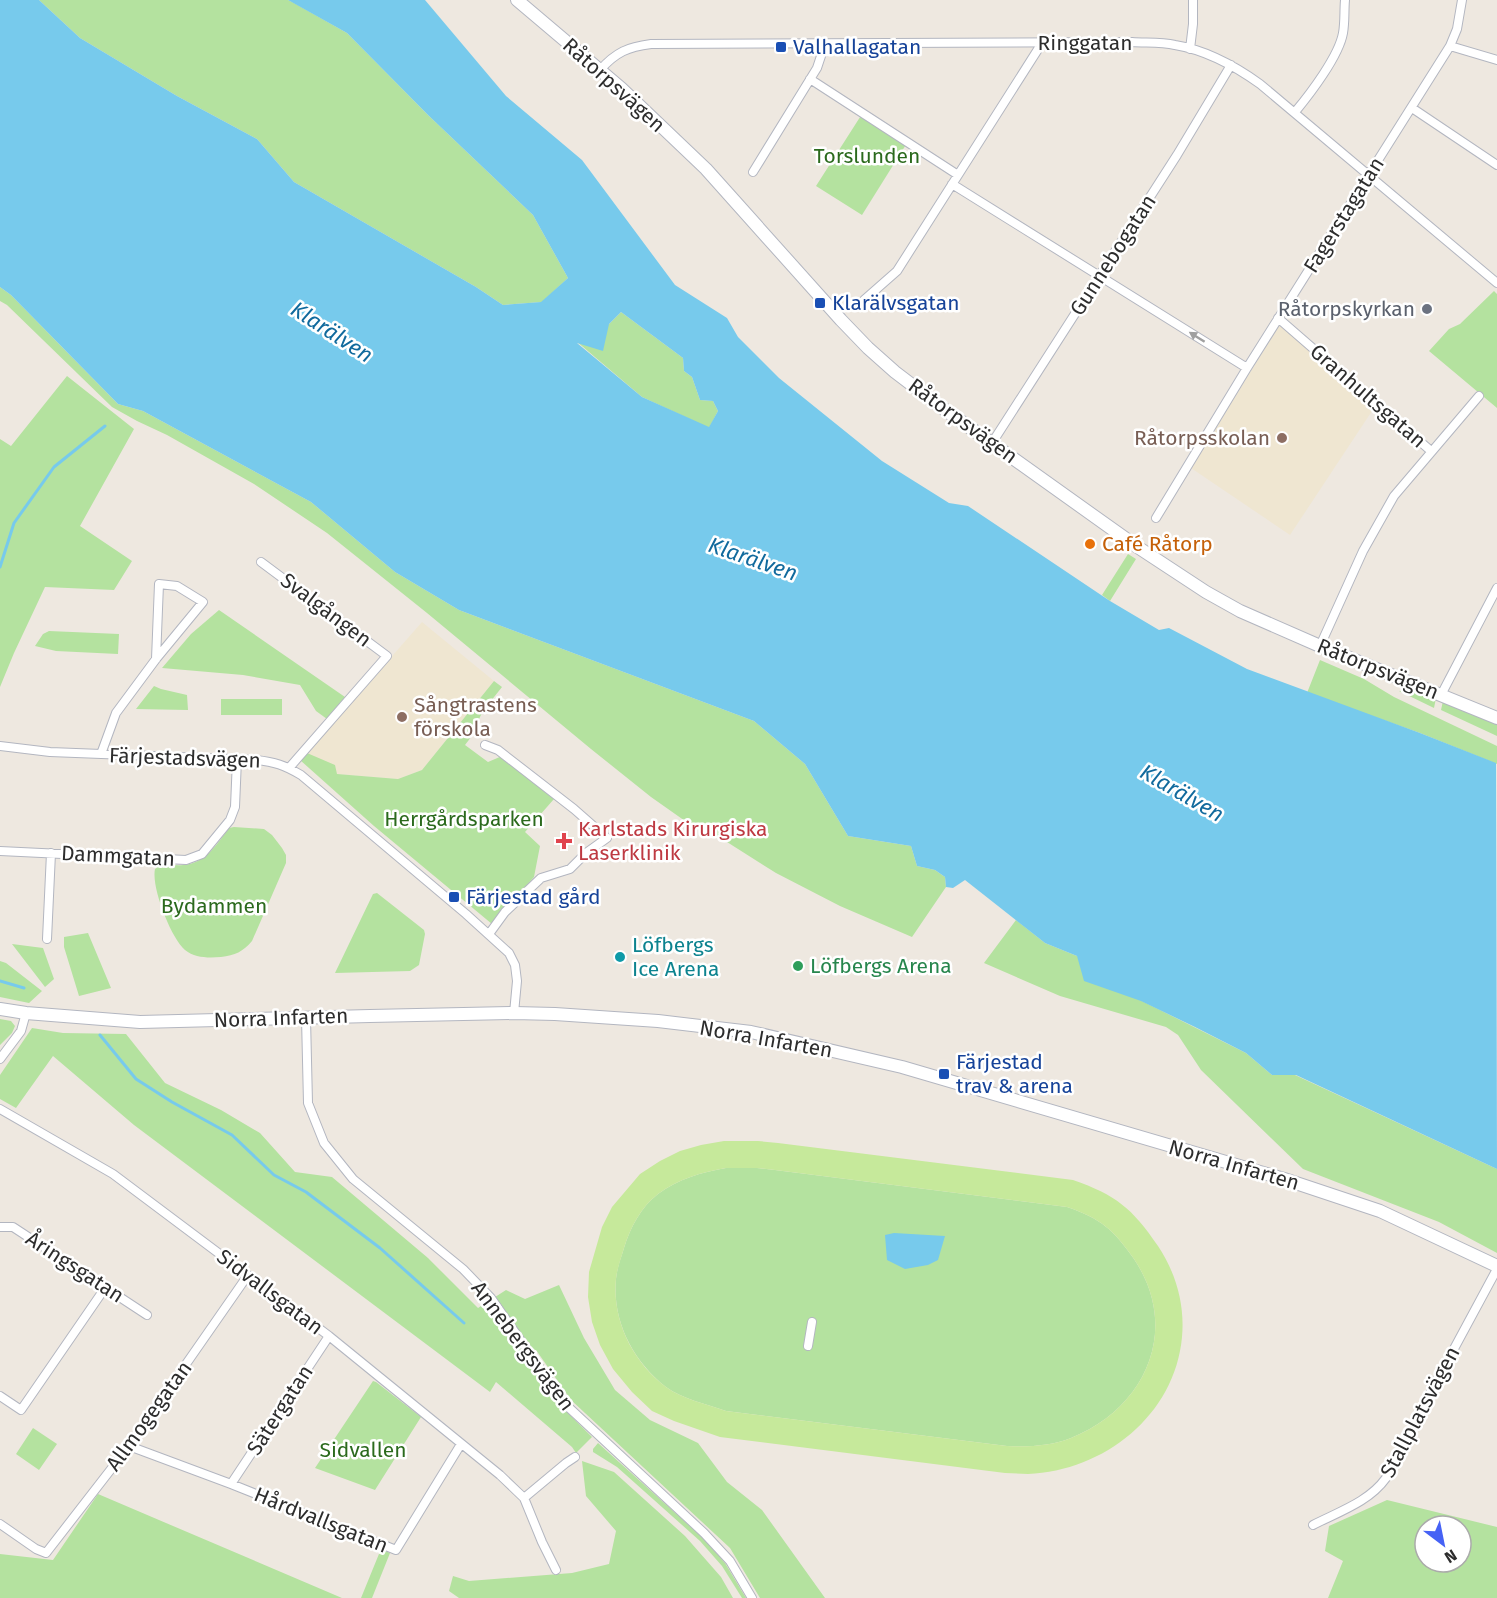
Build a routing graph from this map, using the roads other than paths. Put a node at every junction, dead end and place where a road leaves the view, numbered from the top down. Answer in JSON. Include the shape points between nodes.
{"nodes":[{"id":1,"x":518,"y":0,"type":"edge"},
{"id":2,"x":1193,"y":0,"type":"edge"},
{"id":3,"x":1344,"y":0,"type":"edge"},
{"id":4,"x":1462,"y":0,"type":"edge"},
{"id":5,"x":1042,"y":43,"type":"junction"},
{"id":6,"x":822,"y":44,"type":"junction"},
{"id":7,"x":1450,"y":46,"type":"junction"},
{"id":8,"x":1190,"y":49,"type":"junction"},
{"id":9,"x":1497,"y":60,"type":"edge"},
{"id":10,"x":1230,"y":65,"type":"junction"},
{"id":11,"x":600,"y":70,"type":"junction"},
{"id":12,"x":810,"y":79,"type":"junction"},
{"id":13,"x":1412,"y":108,"type":"junction"},
{"id":14,"x":1295,"y":112,"type":"junction"},
{"id":15,"x":1497,"y":165,"type":"edge"},
{"id":16,"x":753,"y":172,"type":"dead end"},
{"id":17,"x":958,"y":175,"type":"junction"},
{"id":18,"x":1369,"y":175,"type":"junction"},
{"id":19,"x":952,"y":184,"type":"junction"},
{"id":20,"x":1100,"y":276,"type":"junction"},
{"id":21,"x":1497,"y":282,"type":"edge"},
{"id":22,"x":864,"y":300,"type":"dead end"},
{"id":23,"x":1278,"y":318,"type":"junction"},
{"id":24,"x":1247,"y":368,"type":"junction"},
{"id":25,"x":1479,"y":396,"type":"dead end"},
{"id":26,"x":992,"y":442,"type":"junction"},
{"id":27,"x":1431,"y":451,"type":"junction"},
{"id":28,"x":1156,"y":518,"type":"dead end"},
{"id":29,"x":261,"y":562,"type":"dead end"},
{"id":30,"x":1497,"y":588,"type":"edge"},
{"id":31,"x":1320,"y":646,"type":"junction"},
{"id":32,"x":156,"y":658,"type":"junction"},
{"id":33,"x":1441,"y":695,"type":"junction"},
{"id":34,"x":1497,"y":718,"type":"edge"},
{"id":35,"x":485,"y":745,"type":"dead end"},
{"id":36,"x":0,"y":746,"type":"edge"},
{"id":37,"x":101,"y":754,"type":"junction"},
{"id":38,"x":237,"y":759,"type":"junction"},
{"id":39,"x":289,"y":768,"type":"junction"},
{"id":40,"x":0,"y":851,"type":"edge"},
{"id":41,"x":51,"y":853,"type":"junction"},
{"id":42,"x":489,"y":934,"type":"junction"},
{"id":43,"x":47,"y":939,"type":"dead end"},
{"id":44,"x":0,"y":1009,"type":"edge"},
{"id":45,"x":26,"y":1013,"type":"junction"},
{"id":46,"x":514,"y":1013,"type":"junction"},
{"id":47,"x":306,"y":1017,"type":"junction"},
{"id":48,"x":0,"y":1059,"type":"edge"},
{"id":49,"x":0,"y":1109,"type":"edge"},
{"id":50,"x":0,"y":1227,"type":"edge"},
{"id":51,"x":1497,"y":1268,"type":"edge"},
{"id":52,"x":248,"y":1275,"type":"junction"},
{"id":53,"x":105,"y":1288,"type":"junction"},
{"id":54,"x":147,"y":1315,"type":"dead end"},
{"id":55,"x":812,"y":1322,"type":"dead end"},
{"id":56,"x":328,"y":1336,"type":"junction"},
{"id":57,"x":808,"y":1346,"type":"dead end"},
{"id":58,"x":0,"y":1396,"type":"edge"},
{"id":59,"x":461,"y":1444,"type":"junction"},
{"id":60,"x":129,"y":1446,"type":"junction"},
{"id":61,"x":575,"y":1457,"type":"dead end"},
{"id":62,"x":231,"y":1484,"type":"junction"},
{"id":63,"x":524,"y":1498,"type":"junction"},
{"id":64,"x":0,"y":1524,"type":"edge"},
{"id":65,"x":1312,"y":1525,"type":"dead end"},
{"id":66,"x":556,"y":1570,"type":"dead end"},
{"id":67,"x":752,"y":1598,"type":"edge"}],
"edges":[{"from":1,"to":11,"type":"street","name":"Råtorpsvägen"},
{"from":2,"to":8,"type":"street"},
{"from":3,"to":14,"type":"street","via":[[1344,31],[1338,48]]},
{"from":4,"to":7,"type":"street","name":"Fagerstagatan"},
{"from":5,"to":6,"type":"street","name":"Ringgatan"},
{"from":5,"to":8,"type":"street","name":"Ringgatan","via":[[1132,42]]},
{"from":5,"to":17,"type":"street"},
{"from":6,"to":11,"type":"street","name":"Ringgatan","via":[[638,46],[609,59]]},
{"from":6,"to":12,"type":"street","via":[[821,60]]},
{"from":7,"to":9,"type":"street"},
{"from":7,"to":13,"type":"street","name":"Fagerstagatan"},
{"from":8,"to":10,"type":"street","name":"Ringgatan"},
{"from":10,"to":14,"type":"street","name":"Ringgatan"},
{"from":10,"to":20,"type":"street","name":"Gunnebogatan"},
{"from":11,"to":26,"type":"street","name":"Råtorpsvägen","via":[[706,169],[868,348]]},
{"from":12,"to":16,"type":"street"},
{"from":12,"to":17,"type":"street"},
{"from":13,"to":15,"type":"street"},
{"from":13,"to":18,"type":"street","name":"Fagerstagatan"},
{"from":14,"to":18,"type":"street","name":"Ringgatan"},
{"from":17,"to":19,"type":"street"},
{"from":18,"to":21,"type":"street","name":"Ringgatan"},
{"from":18,"to":23,"type":"street","name":"Fagerstagatan"},
{"from":19,"to":20,"type":"street"},
{"from":19,"to":22,"type":"street","via":[[897,271]]},
{"from":24,"to":20,"type":"street","one_way":true},
{"from":20,"to":26,"type":"street","name":"Gunnebogatan"},
{"from":23,"to":24,"type":"street","name":"Fagerstagatan"},
{"from":23,"to":27,"type":"street","name":"Granhultsgatan"},
{"from":24,"to":28,"type":"street","name":"Fagerstagatan"},
{"from":25,"to":27,"type":"street"},
{"from":26,"to":31,"type":"street","name":"Råtorpsvägen","via":[[1169,569],[1240,611]]},
{"from":27,"to":31,"type":"street","via":[[1394,496]]},
{"from":29,"to":39,"type":"street","name":"Svalgången","via":[[387,656]]},
{"from":30,"to":33,"type":"street"},
{"from":31,"to":33,"type":"street","name":"Råtorpsvägen"},
{"from":32,"to":32,"type":"street","via":[[203,602],[177,586],[159,584]]},
{"from":32,"to":37,"type":"street","via":[[116,713]]},
{"from":33,"to":34,"type":"street","name":"Råtorpsvägen"},
{"from":35,"to":42,"type":"street","via":[[498,750],[607,838],[570,868],[541,878],[505,912]]},
{"from":36,"to":37,"type":"street","name":"Färjestadsvägen"},
{"from":37,"to":38,"type":"street","name":"Färjestadsvägen"},
{"from":38,"to":39,"type":"street","name":"Färjestadsvägen","via":[[273,762]]},
{"from":38,"to":41,"type":"street","name":"Dammgatan","via":[[235,807],[230,820],[202,854],[186,860]]},
{"from":39,"to":42,"type":"street","name":"Färjestadsvägen"},
{"from":40,"to":41,"type":"street","name":"Dammgatan"},
{"from":41,"to":43,"type":"street"},
{"from":42,"to":46,"type":"street","name":"Färjestadsvägen","via":[[515,964]]},
{"from":44,"to":45,"type":"street","name":"Norra Infarten"},
{"from":45,"to":47,"type":"street","name":"Norra Infarten","via":[[140,1022]]},
{"from":45,"to":48,"type":"street","via":[[21,1031]]},
{"from":46,"to":47,"type":"street","name":"Norra Infarten"},
{"from":46,"to":51,"type":"street","name":"Norra Infarten","via":[[658,1021],[751,1032],[872,1059],[1380,1211]]},
{"from":47,"to":67,"type":"street","name":"Annebergsvägen","via":[[308,1103],[324,1143],[353,1179],[463,1269],[490,1298],[565,1404],[704,1533],[730,1561]]},
{"from":49,"to":52,"type":"street","name":"Sidvallsgatan","via":[[113,1174]]},
{"from":50,"to":53,"type":"street","name":"Åringsgatan","via":[[13,1227]]},
{"from":51,"to":65,"type":"street","name":"Stallplatsvägen","via":[[1386,1479],[1370,1496]]},
{"from":52,"to":56,"type":"street","name":"Sidvallsgatan"},
{"from":52,"to":60,"type":"street","name":"Allmogegatan"},
{"from":53,"to":54,"type":"street","name":"Åringsgatan"},
{"from":53,"to":58,"type":"street","via":[[21,1410]]},
{"from":55,"to":57,"type":"street"},
{"from":56,"to":59,"type":"street","name":"Sidvallsgatan"},
{"from":56,"to":62,"type":"street","name":"Sätergatan"},
{"from":59,"to":62,"type":"street","name":"Hårdvallsgatan","via":[[396,1550]]},
{"from":59,"to":63,"type":"street","name":"Sidvallsgatan"},
{"from":60,"to":62,"type":"street","name":"Hårdvallsgatan"},
{"from":60,"to":64,"type":"street","name":"Allmogegatan","via":[[46,1553]]},
{"from":61,"to":63,"type":"street"},
{"from":63,"to":66,"type":"street","name":"Sidvallsgatan"}]}
